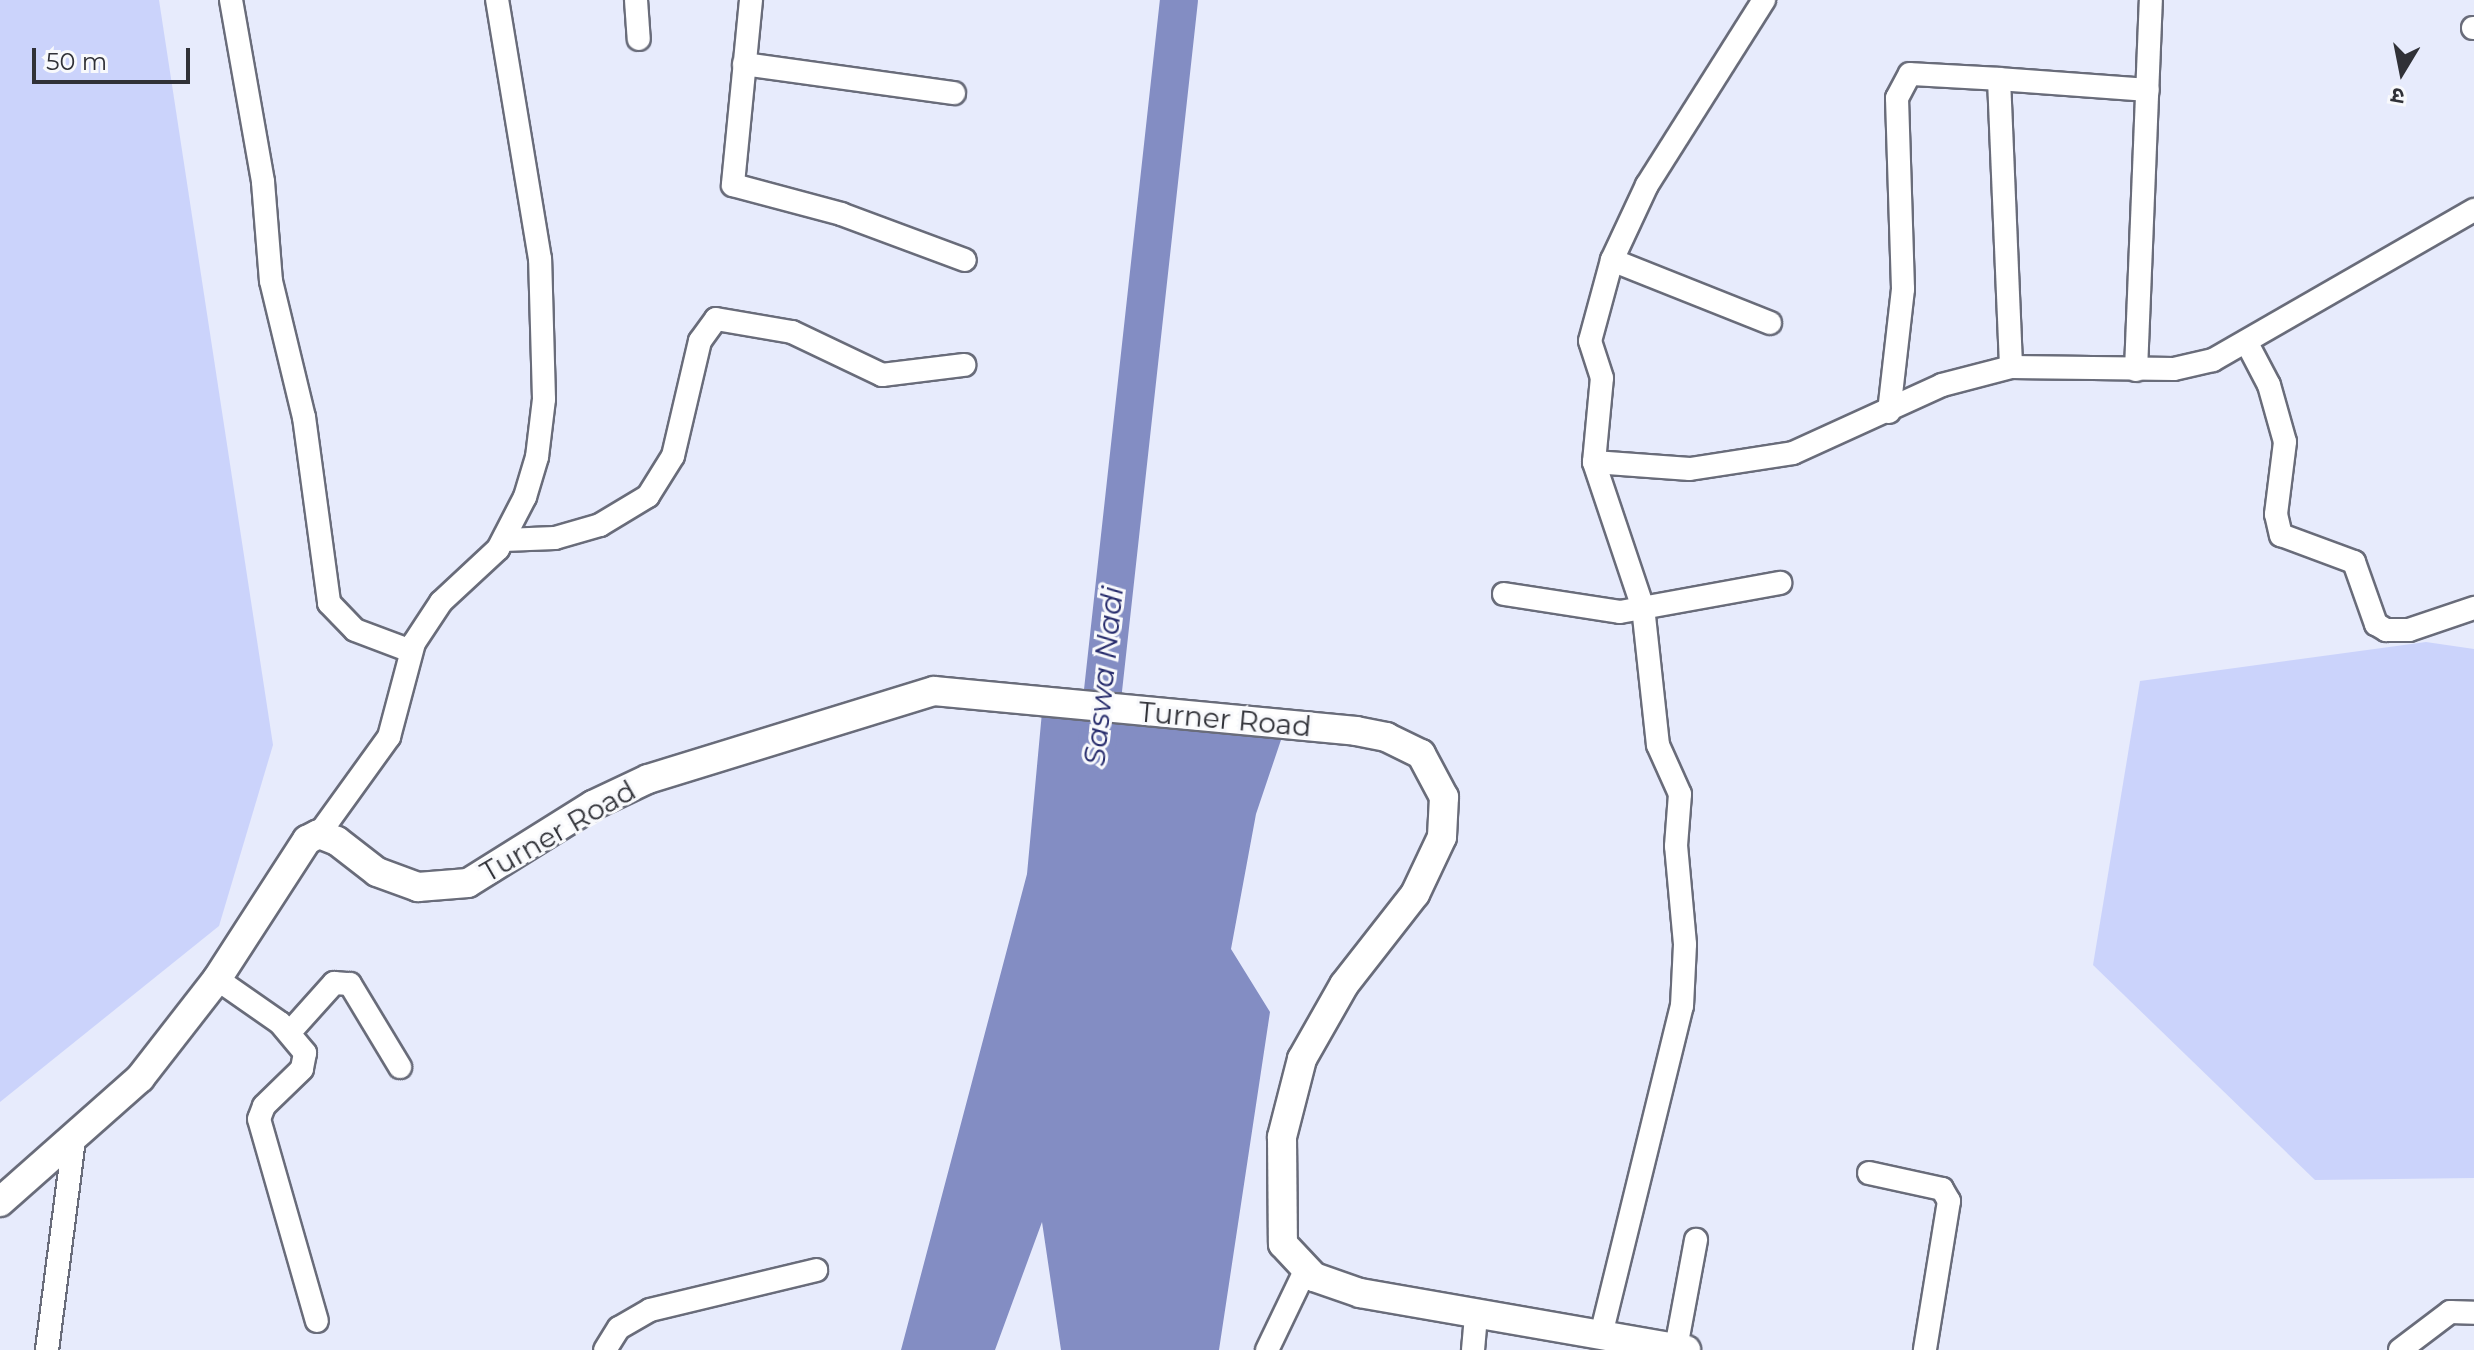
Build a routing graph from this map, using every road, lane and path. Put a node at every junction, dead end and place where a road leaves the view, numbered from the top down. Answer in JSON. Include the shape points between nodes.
{"nodes":[{"id":1,"x":231,"y":0,"type":"edge"},
{"id":2,"x":497,"y":0,"type":"edge"},
{"id":3,"x":636,"y":0,"type":"edge"},
{"id":4,"x":751,"y":0,"type":"edge"},
{"id":5,"x":1764,"y":0,"type":"edge"},
{"id":6,"x":2151,"y":0,"type":"edge"},
{"id":7,"x":639,"y":39,"type":"dead end"},
{"id":8,"x":744,"y":64,"type":"junction"},
{"id":9,"x":1999,"y":79,"type":"junction"},
{"id":10,"x":2148,"y":90,"type":"junction"},
{"id":11,"x":954,"y":93,"type":"dead end"},
{"id":12,"x":2474,"y":210,"type":"edge"},
{"id":13,"x":965,"y":260,"type":"dead end"},
{"id":14,"x":1612,"y":260,"type":"junction"},
{"id":15,"x":1770,"y":323,"type":"dead end"},
{"id":16,"x":2248,"y":345,"type":"junction"},
{"id":17,"x":964,"y":365,"type":"dead end"},
{"id":18,"x":2011,"y":367,"type":"junction"},
{"id":19,"x":2136,"y":370,"type":"junction"},
{"id":20,"x":1889,"y":412,"type":"junction"},
{"id":21,"x":1594,"y":462,"type":"junction"},
{"id":22,"x":504,"y":540,"type":"junction"},
{"id":23,"x":1780,"y":583,"type":"dead end"},
{"id":24,"x":1504,"y":594,"type":"dead end"},
{"id":25,"x":1643,"y":608,"type":"junction"},
{"id":26,"x":2474,"y":608,"type":"edge"},
{"id":27,"x":411,"y":651,"type":"junction"},
{"id":28,"x":319,"y":834,"type":"junction"},
{"id":29,"x":217,"y":979,"type":"junction"},
{"id":30,"x":290,"y":1032,"type":"junction"},
{"id":31,"x":400,"y":1067,"type":"dead end"},
{"id":32,"x":74,"y":1139,"type":"junction"},
{"id":33,"x":1869,"y":1173,"type":"dead end"},
{"id":34,"x":0,"y":1202,"type":"edge"},
{"id":35,"x":1696,"y":1240,"type":"dead end"},
{"id":36,"x":816,"y":1270,"type":"dead end"},
{"id":37,"x":1305,"y":1271,"type":"junction"},
{"id":38,"x":2474,"y":1313,"type":"edge"},
{"id":39,"x":1476,"y":1317,"type":"junction"},
{"id":40,"x":317,"y":1321,"type":"dead end"},
{"id":41,"x":1601,"y":1335,"type":"junction"},
{"id":42,"x":1645,"y":1346,"type":"edge"},
{"id":43,"x":1681,"y":1349,"type":"edge"},
{"id":44,"x":47,"y":1350,"type":"edge"},
{"id":45,"x":605,"y":1350,"type":"edge"},
{"id":46,"x":1267,"y":1350,"type":"edge"},
{"id":47,"x":1473,"y":1350,"type":"edge"},
{"id":48,"x":1925,"y":1350,"type":"edge"},
{"id":49,"x":2400,"y":1350,"type":"edge"}],
"edges":[{"from":1,"to":27,"type":"street","via":[[263,182],[271,281],[304,417],[329,603],[355,630]]},
{"from":2,"to":22,"type":"street","via":[[516,90],[545,332],[537,457]]},
{"from":3,"to":7,"type":"street"},
{"from":4,"to":8,"type":"street"},
{"from":5,"to":14,"type":"street","via":[[1647,185]]},
{"from":6,"to":10,"type":"street"},
{"from":8,"to":11,"type":"street"},
{"from":8,"to":13,"type":"street","via":[[733,185],[841,214]]},
{"from":9,"to":10,"type":"street"},
{"from":9,"to":18,"type":"street"},
{"from":9,"to":20,"type":"street","via":[[1920,73],[1899,85],[1903,289]]},
{"from":10,"to":19,"type":"street"},
{"from":12,"to":16,"type":"street"},
{"from":14,"to":15,"type":"street"},
{"from":14,"to":21,"type":"street","via":[[1590,341],[1602,378]]},
{"from":16,"to":19,"type":"street","via":[[2187,366]]},
{"from":16,"to":26,"type":"street","via":[[2269,385],[2285,442],[2276,514],[2281,535],[2354,562],[2376,624],[2386,630],[2409,630]]},
{"from":17,"to":22,"type":"street","via":[[882,375],[792,332],[716,319],[700,341],[673,456],[648,496],[600,525],[555,538]]},
{"from":18,"to":19,"type":"street"},
{"from":18,"to":20,"type":"street","via":[[1942,385]]},
{"from":20,"to":21,"type":"street","via":[[1823,443],[1764,459],[1690,469]]},
{"from":21,"to":25,"type":"street"},
{"from":22,"to":27,"type":"street","via":[[441,602]]},
{"from":23,"to":25,"type":"street"},
{"from":24,"to":25,"type":"street","via":[[1589,611]]},
{"from":25,"to":41,"type":"street","via":[[1655,732],[1680,794],[1684,988]]},
{"from":27,"to":28,"type":"street","via":[[389,737]]},
{"from":28,"to":29,"type":"main road","via":[[307,840]]},
{"from":28,"to":37,"type":"main road","name":"Turner Road","via":[[400,883],[439,889],[468,883],[593,805],[648,779],[934,691],[1356,731],[1421,754],[1439,783],[1446,813],[1433,863],[1324,1014],[1287,1104],[1280,1227],[1288,1252]]},
{"from":29,"to":30,"type":"street"},
{"from":29,"to":32,"type":"main road","via":[[140,1078]]},
{"from":30,"to":31,"type":"street","via":[[341,982],[364,1000]]},
{"from":30,"to":40,"type":"street","via":[[305,1053],[302,1069],[259,1119]]},
{"from":32,"to":34,"type":"main road"},
{"from":32,"to":44,"type":"street"},
{"from":33,"to":48,"type":"street","via":[[1942,1189],[1949,1201]]},
{"from":35,"to":43,"type":"street"},
{"from":36,"to":45,"type":"street","via":[[650,1310],[619,1328]]},
{"from":37,"to":39,"type":"main road","via":[[1360,1293]]},
{"from":37,"to":46,"type":"street"},
{"from":38,"to":49,"type":"street","via":[[2450,1312]]},
{"from":39,"to":41,"type":"main road"},
{"from":39,"to":47,"type":"street"},
{"from":41,"to":42,"type":"main road"},
{"from":42,"to":43,"type":"main road"}]}
